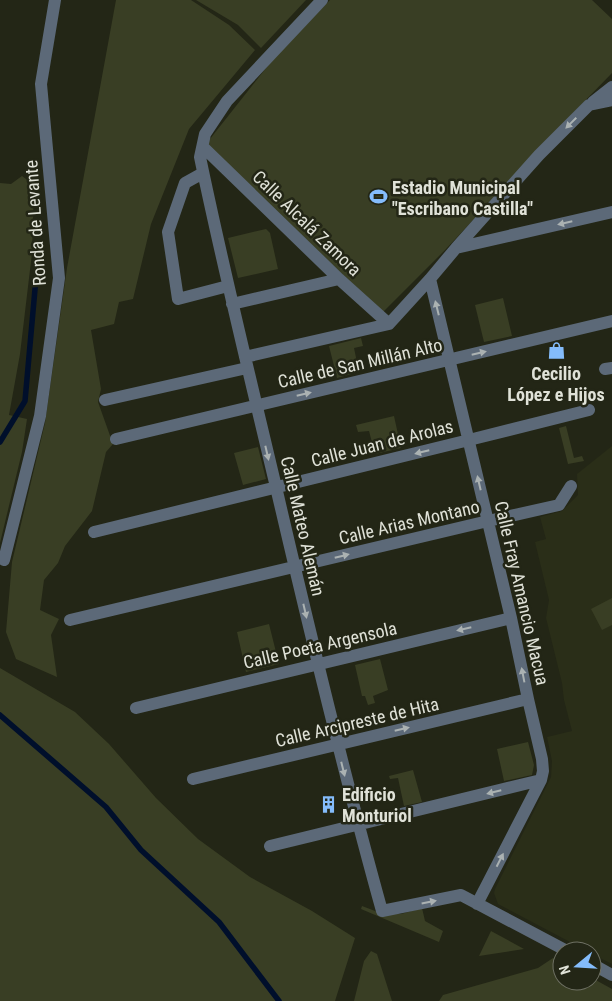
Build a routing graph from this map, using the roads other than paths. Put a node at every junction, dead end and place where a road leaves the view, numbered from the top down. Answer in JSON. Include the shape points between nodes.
{"nodes":[{"id":1,"x":55,"y":0,"type":"edge"},
{"id":2,"x":322,"y":0,"type":"edge"},
{"id":3,"x":612,"y":87,"type":"edge"},
{"id":4,"x":612,"y":100,"type":"edge"},
{"id":5,"x":589,"y":106,"type":"junction"},
{"id":6,"x":203,"y":147,"type":"junction"},
{"id":7,"x":203,"y":173,"type":"junction"},
{"id":8,"x":612,"y":212,"type":"edge"},
{"id":9,"x":456,"y":248,"type":"junction"},
{"id":10,"x":340,"y":279,"type":"junction"},
{"id":11,"x":430,"y":280,"type":"junction"},
{"id":12,"x":228,"y":286,"type":"junction"},
{"id":13,"x":232,"y":304,"type":"junction"},
{"id":14,"x":612,"y":321,"type":"edge"},
{"id":15,"x":389,"y":324,"type":"junction"},
{"id":16,"x":450,"y":360,"type":"junction"},
{"id":17,"x":246,"y":362,"type":"junction"},
{"id":18,"x":105,"y":400,"type":"dead end"},
{"id":19,"x":256,"y":406,"type":"junction"},
{"id":20,"x":589,"y":410,"type":"dead end"},
{"id":21,"x":116,"y":439,"type":"dead end"},
{"id":22,"x":469,"y":440,"type":"junction"},
{"id":23,"x":571,"y":486,"type":"dead end"},
{"id":24,"x":276,"y":487,"type":"junction"},
{"id":25,"x":488,"y":521,"type":"junction"},
{"id":26,"x":94,"y":532,"type":"dead end"},
{"id":27,"x":4,"y":560,"type":"dead end"},
{"id":28,"x":294,"y":567,"type":"junction"},
{"id":29,"x":512,"y":618,"type":"junction"},
{"id":30,"x":70,"y":620,"type":"dead end"},
{"id":31,"x":317,"y":664,"type":"junction"},
{"id":32,"x":528,"y":700,"type":"junction"},
{"id":33,"x":136,"y":708,"type":"dead end"},
{"id":34,"x":337,"y":745,"type":"junction"},
{"id":35,"x":193,"y":779,"type":"dead end"},
{"id":36,"x":541,"y":780,"type":"junction"},
{"id":37,"x":358,"y":825,"type":"junction"},
{"id":38,"x":270,"y":846,"type":"dead end"},
{"id":39,"x":478,"y":904,"type":"junction"},
{"id":40,"x":552,"y":944,"type":"edge"}],
"edges":[{"from":1,"to":27,"type":"street","name":"Ronda de Levante","via":[[41,84],[59,278],[40,416]]},
{"from":2,"to":6,"type":"street","name":"Calle Mateo Alemán","via":[[227,101],[205,134]]},
{"from":3,"to":5,"type":"street"},
{"from":4,"to":5,"type":"street"},
{"from":5,"to":9,"type":"street","one_way":true,"via":[[539,155]]},
{"from":6,"to":7,"type":"street","name":"Calle Mateo Alemán","via":[[200,157]]},
{"from":6,"to":10,"type":"street","name":"Calle Alcalá Zamora"},
{"from":7,"to":12,"type":"street","name":"Calle Mateo Alemán"},
{"from":7,"to":12,"type":"street","via":[[185,183],[168,232],[178,298]]},
{"from":8,"to":9,"type":"street","one_way":true},
{"from":9,"to":11,"type":"street"},
{"from":10,"to":13,"type":"street"},
{"from":10,"to":15,"type":"street","name":"Calle Alcalá Zamora"},
{"from":11,"to":15,"type":"street"},
{"from":16,"to":11,"type":"street","name":"Calle Fray Amancio Macua","one_way":true},
{"from":12,"to":13,"type":"street","name":"Calle Mateo Alemán"},
{"from":13,"to":17,"type":"street","name":"Calle Mateo Alemán"},
{"from":16,"to":14,"type":"street","name":"Calle de San Millán Alto","one_way":true},
{"from":15,"to":17,"type":"street"},
{"from":19,"to":16,"type":"street","name":"Calle de San Millán Alto","one_way":true},
{"from":16,"to":22,"type":"street","name":"Calle Fray Amancio Macua"},
{"from":17,"to":18,"type":"street"},
{"from":17,"to":19,"type":"street","name":"Calle Mateo Alemán"},
{"from":19,"to":21,"type":"street","name":"Calle de San Millán Alto"},
{"from":19,"to":24,"type":"street","name":"Calle Mateo Alemán","one_way":true},
{"from":20,"to":22,"type":"street","name":"Calle Juan de Arolas"},
{"from":22,"to":24,"type":"street","name":"Calle Juan de Arolas","one_way":true},
{"from":25,"to":22,"type":"street","name":"Calle Fray Amancio Macua","one_way":true},
{"from":23,"to":25,"type":"street","name":"Calle Arias Montano","via":[[560,505]]},
{"from":24,"to":26,"type":"street","name":"Calle Juan de Arolas"},
{"from":24,"to":28,"type":"street","name":"Calle Mateo Alemán"},
{"from":28,"to":25,"type":"street","name":"Calle Arias Montano","one_way":true},
{"from":25,"to":29,"type":"street","name":"Calle Fray Amancio Macua"},
{"from":28,"to":30,"type":"street","name":"Calle Arias Montano"},
{"from":28,"to":31,"type":"street","name":"Calle Mateo Alemán","one_way":true},
{"from":29,"to":31,"type":"street","name":"Calle Poeta Argensola","one_way":true},
{"from":32,"to":29,"type":"street","name":"Calle Fray Amancio Macua","one_way":true},
{"from":31,"to":33,"type":"street","name":"Calle Poeta Argensola"},
{"from":31,"to":34,"type":"street","name":"Calle Mateo Alemán"},
{"from":34,"to":32,"type":"street","name":"Calle Arcipreste de Hita","one_way":true},
{"from":32,"to":36,"type":"street","name":"Calle Fray Amancio Macua","via":[[542,759]]},
{"from":34,"to":35,"type":"street","name":"Calle Arcipreste de Hita"},
{"from":34,"to":37,"type":"street","name":"Calle Mateo Alemán","one_way":true},
{"from":36,"to":37,"type":"street","one_way":true},
{"from":39,"to":36,"type":"street","name":"Calle Fray Amancio Macua","one_way":true},
{"from":37,"to":38,"type":"street"},
{"from":37,"to":39,"type":"street","name":"Calle Mateo Alemán","one_way":true,"via":[[382,911],[461,895]]},
{"from":39,"to":40,"type":"street"}]}
